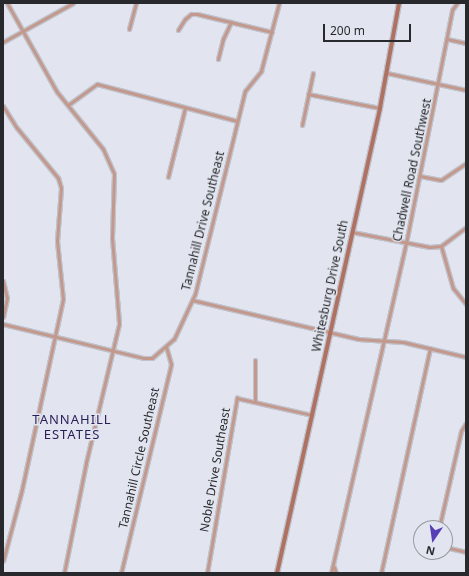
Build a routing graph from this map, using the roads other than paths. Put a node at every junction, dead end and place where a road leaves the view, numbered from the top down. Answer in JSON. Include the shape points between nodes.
{"nodes":[{"id":1,"x":7,"y":3,"type":"edge"},
{"id":2,"x":73,"y":3,"type":"edge"},
{"id":3,"x":136,"y":3,"type":"edge"},
{"id":4,"x":279,"y":3,"type":"edge"},
{"id":5,"x":399,"y":3,"type":"edge"},
{"id":6,"x":457,"y":3,"type":"edge"},
{"id":7,"x":231,"y":22,"type":"junction"},
{"id":8,"x":129,"y":29,"type":"dead end"},
{"id":9,"x":178,"y":30,"type":"dead end"},
{"id":10,"x":21,"y":31,"type":"junction"},
{"id":11,"x":272,"y":32,"type":"junction"},
{"id":12,"x":447,"y":39,"type":"junction"},
{"id":13,"x":3,"y":42,"type":"edge"},
{"id":14,"x":466,"y":43,"type":"edge"},
{"id":15,"x":218,"y":59,"type":"dead end"},
{"id":16,"x":312,"y":73,"type":"dead end"},
{"id":17,"x":387,"y":73,"type":"junction"},
{"id":18,"x":439,"y":83,"type":"junction"},
{"id":19,"x":466,"y":90,"type":"edge"},
{"id":20,"x":308,"y":94,"type":"junction"},
{"id":21,"x":68,"y":105,"type":"junction"},
{"id":22,"x":3,"y":106,"type":"edge"},
{"id":23,"x":185,"y":108,"type":"junction"},
{"id":24,"x":380,"y":108,"type":"junction"},
{"id":25,"x":237,"y":121,"type":"junction"},
{"id":26,"x":302,"y":125,"type":"dead end"},
{"id":27,"x":466,"y":163,"type":"edge"},
{"id":28,"x":420,"y":176,"type":"junction"},
{"id":29,"x":168,"y":177,"type":"dead end"},
{"id":30,"x":466,"y":227,"type":"edge"},
{"id":31,"x":352,"y":232,"type":"junction"},
{"id":32,"x":406,"y":244,"type":"junction"},
{"id":33,"x":441,"y":246,"type":"junction"},
{"id":34,"x":3,"y":281,"type":"edge"},
{"id":35,"x":192,"y":300,"type":"junction"},
{"id":36,"x":466,"y":304,"type":"edge"},
{"id":37,"x":3,"y":317,"type":"edge"},
{"id":38,"x":3,"y":324,"type":"edge"},
{"id":39,"x":330,"y":333,"type":"junction"},
{"id":40,"x":56,"y":337,"type":"junction"},
{"id":41,"x":385,"y":341,"type":"junction"},
{"id":42,"x":166,"y":347,"type":"junction"},
{"id":43,"x":430,"y":348,"type":"junction"},
{"id":44,"x":112,"y":351,"type":"junction"},
{"id":45,"x":466,"y":357,"type":"edge"},
{"id":46,"x":256,"y":360,"type":"dead end"},
{"id":47,"x":255,"y":402,"type":"junction"},
{"id":48,"x":312,"y":415,"type":"junction"},
{"id":49,"x":466,"y":423,"type":"edge"},
{"id":50,"x":441,"y":520,"type":"edge"},
{"id":51,"x":453,"y":548,"type":"edge"},
{"id":52,"x":466,"y":552,"type":"edge"},
{"id":53,"x":3,"y":561,"type":"edge"},
{"id":54,"x":64,"y":573,"type":"edge"},
{"id":55,"x":121,"y":573,"type":"edge"},
{"id":56,"x":207,"y":573,"type":"edge"},
{"id":57,"x":277,"y":573,"type":"edge"},
{"id":58,"x":334,"y":573,"type":"edge"},
{"id":59,"x":381,"y":573,"type":"edge"}],
"edges":[{"from":1,"to":10,"type":"street"},
{"from":2,"to":10,"type":"street"},
{"from":3,"to":8,"type":"street"},
{"from":4,"to":11,"type":"street","name":"Tannahill Drive Southeast"},
{"from":5,"to":17,"type":"main road","name":"Whitesburg Drive South"},
{"from":6,"to":12,"type":"street","name":"Chadwell Road Southwest","via":[[452,10]]},
{"from":7,"to":9,"type":"street","via":[[191,14]]},
{"from":7,"to":11,"type":"street"},
{"from":7,"to":15,"type":"street"},
{"from":10,"to":13,"type":"street"},
{"from":10,"to":21,"type":"street","via":[[57,92]]},
{"from":11,"to":25,"type":"street","name":"Tannahill Drive Southeast","via":[[261,72],[245,91]]},
{"from":12,"to":14,"type":"street"},
{"from":12,"to":18,"type":"street","name":"Chadwell Road Southwest"},
{"from":16,"to":20,"type":"street"},
{"from":17,"to":18,"type":"street"},
{"from":17,"to":24,"type":"main road","name":"Whitesburg Drive South"},
{"from":18,"to":19,"type":"street"},
{"from":18,"to":28,"type":"street","name":"Chadwell Road Southwest"},
{"from":20,"to":24,"type":"street"},
{"from":20,"to":26,"type":"street"},
{"from":21,"to":23,"type":"street","via":[[97,84]]},
{"from":21,"to":44,"type":"street","via":[[103,149],[114,174],[112,238],[119,324]]},
{"from":22,"to":40,"type":"street","via":[[17,128],[58,178],[61,188],[57,241],[63,299]]},
{"from":23,"to":25,"type":"street"},
{"from":23,"to":29,"type":"street"},
{"from":24,"to":31,"type":"main road","name":"Whitesburg Drive South"},
{"from":25,"to":35,"type":"street","name":"Tannahill Drive Southeast"},
{"from":27,"to":28,"type":"street","via":[[441,180]]},
{"from":28,"to":32,"type":"street","name":"Chadwell Road Southwest"},
{"from":30,"to":33,"type":"street"},
{"from":31,"to":32,"type":"street"},
{"from":31,"to":39,"type":"main road","name":"Whitesburg Drive South"},
{"from":32,"to":33,"type":"street"},
{"from":32,"to":41,"type":"street","name":"Chadwell Road Southwest"},
{"from":33,"to":36,"type":"street","via":[[452,288]]},
{"from":34,"to":37,"type":"street","via":[[7,298]]},
{"from":35,"to":39,"type":"street"},
{"from":35,"to":42,"type":"street","name":"Tannahill Drive Southeast","via":[[174,339]]},
{"from":38,"to":40,"type":"street","name":"Tannahill Drive Southeast"},
{"from":39,"to":41,"type":"street","via":[[364,340]]},
{"from":39,"to":48,"type":"main road","name":"Whitesburg Drive South"},
{"from":40,"to":44,"type":"street","name":"Tannahill Drive Southeast"},
{"from":40,"to":53,"type":"street"},
{"from":41,"to":43,"type":"street"},
{"from":41,"to":58,"type":"street","name":"Chadwell Road Southwest"},
{"from":42,"to":44,"type":"street","name":"Tannahill Drive Southeast","via":[[152,358]]},
{"from":42,"to":55,"type":"street","name":"Tannahill Circle Southeast","via":[[171,364]]},
{"from":43,"to":45,"type":"street"},
{"from":43,"to":59,"type":"street"},
{"from":44,"to":54,"type":"street"},
{"from":46,"to":47,"type":"street"},
{"from":47,"to":48,"type":"street","name":"Noble Drive Southeast"},
{"from":47,"to":56,"type":"street","name":"Noble Drive Southeast","via":[[237,398]]},
{"from":48,"to":57,"type":"main road","name":"Whitesburg Drive South"},
{"from":49,"to":50,"type":"street","via":[[461,431]]},
{"from":51,"to":52,"type":"street"}]}
